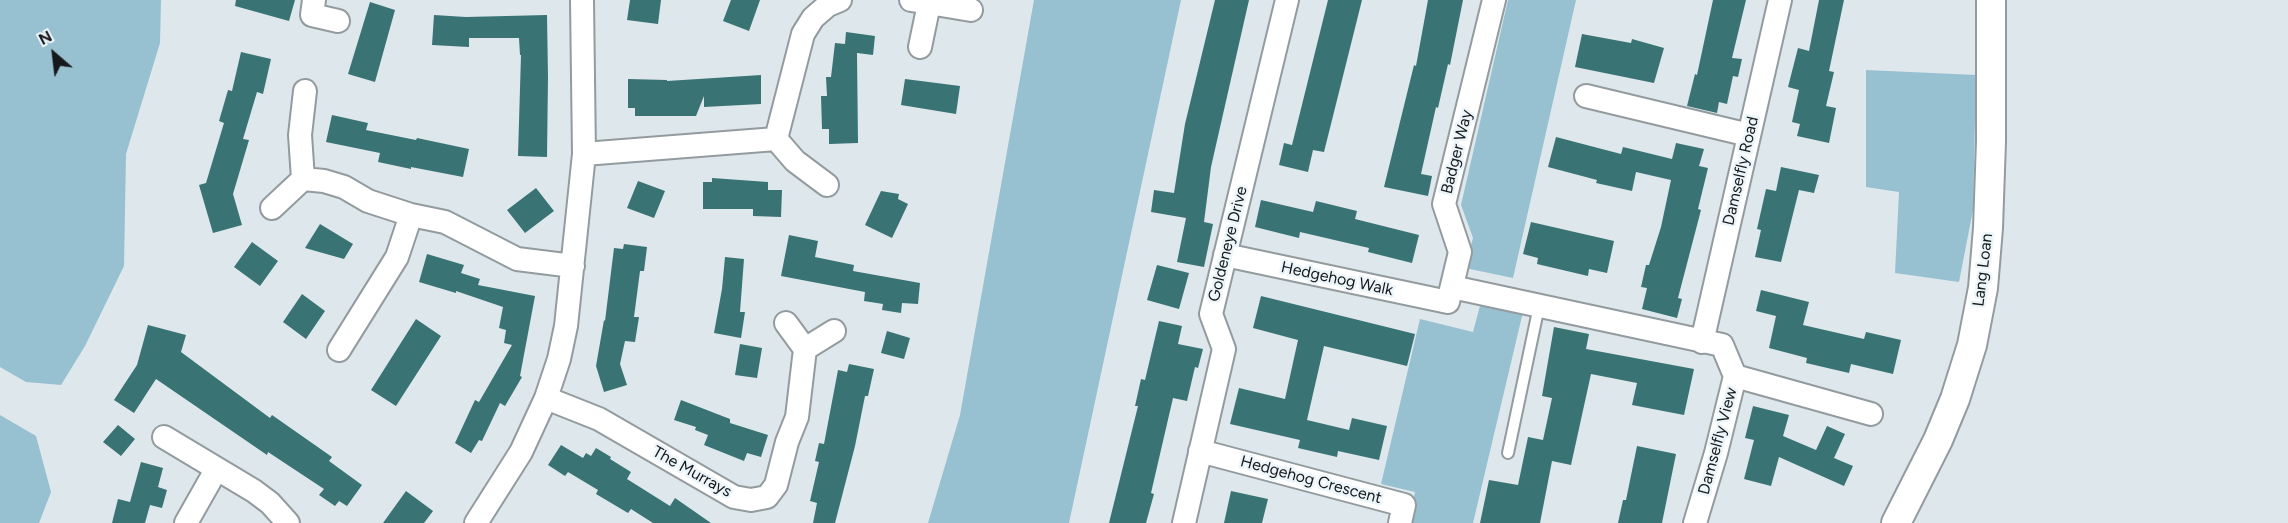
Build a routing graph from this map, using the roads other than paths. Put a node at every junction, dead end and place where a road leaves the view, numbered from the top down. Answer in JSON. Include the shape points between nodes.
{"nodes":[{"id":1,"x":314,"y":0,"type":"edge"},
{"id":2,"x":582,"y":0,"type":"edge"},
{"id":3,"x":840,"y":0,"type":"edge"},
{"id":4,"x":1287,"y":0,"type":"edge"},
{"id":5,"x":1494,"y":0,"type":"edge"},
{"id":6,"x":1780,"y":0,"type":"edge"},
{"id":7,"x":1991,"y":0,"type":"edge"},
{"id":8,"x":920,"y":2,"type":"edge"},
{"id":9,"x":971,"y":10,"type":"dead end"},
{"id":10,"x":338,"y":21,"type":"dead end"},
{"id":11,"x":920,"y":47,"type":"dead end"},
{"id":12,"x":306,"y":91,"type":"dead end"},
{"id":13,"x":1586,"y":96,"type":"dead end"},
{"id":14,"x":1749,"y":135,"type":"junction"},
{"id":15,"x":776,"y":139,"type":"junction"},
{"id":16,"x":584,"y":154,"type":"junction"},
{"id":17,"x":303,"y":179,"type":"junction"},
{"id":18,"x":827,"y":185,"type":"dead end"},
{"id":19,"x":272,"y":207,"type":"dead end"},
{"id":20,"x":411,"y":215,"type":"junction"},
{"id":21,"x":1225,"y":255,"type":"junction"},
{"id":22,"x":573,"y":266,"type":"junction"},
{"id":23,"x":1450,"y":295,"type":"junction"},
{"id":24,"x":1539,"y":306,"type":"junction"},
{"id":25,"x":786,"y":322,"type":"dead end"},
{"id":26,"x":834,"y":331,"type":"dead end"},
{"id":27,"x":1702,"y":342,"type":"junction"},
{"id":28,"x":805,"y":349,"type":"junction"},
{"id":29,"x":339,"y":350,"type":"dead end"},
{"id":30,"x":1735,"y":376,"type":"junction"},
{"id":31,"x":546,"y":398,"type":"junction"},
{"id":32,"x":1871,"y":414,"type":"dead end"},
{"id":33,"x":164,"y":437,"type":"dead end"},
{"id":34,"x":1200,"y":451,"type":"junction"},
{"id":35,"x":1508,"y":453,"type":"dead end"},
{"id":36,"x":216,"y":470,"type":"junction"},
{"id":37,"x":186,"y":523,"type":"edge"},
{"id":38,"x":288,"y":523,"type":"edge"},
{"id":39,"x":476,"y":523,"type":"edge"},
{"id":40,"x":1184,"y":523,"type":"edge"},
{"id":41,"x":1400,"y":523,"type":"edge"},
{"id":42,"x":1695,"y":523,"type":"edge"},
{"id":43,"x":1896,"y":523,"type":"edge"}],
"edges":[{"from":1,"to":10,"type":"street","via":[[312,15]]},
{"from":2,"to":16,"type":"street"},
{"from":3,"to":15,"type":"street","via":[[813,18],[803,34]]},
{"from":4,"to":21,"type":"street","name":"Goldeneye Drive"},
{"from":5,"to":23,"type":"street","name":"Badger Way","via":[[1444,204],[1460,252]]},
{"from":6,"to":14,"type":"street","name":"Damselfly Road"},
{"from":7,"to":43,"type":"street","name":"Lang Loan","via":[[1991,141],[1983,288],[1972,345],[1955,399]]},
{"from":8,"to":9,"type":"street"},
{"from":8,"to":11,"type":"street"},
{"from":12,"to":17,"type":"street","via":[[300,135]]},
{"from":13,"to":14,"type":"street"},
{"from":14,"to":27,"type":"street","name":"Damselfly Road"},
{"from":15,"to":16,"type":"street"},
{"from":15,"to":18,"type":"street","via":[[795,161]]},
{"from":16,"to":22,"type":"street"},
{"from":17,"to":19,"type":"street"},
{"from":17,"to":20,"type":"street","via":[[344,187],[368,201]]},
{"from":20,"to":22,"type":"street","via":[[445,222],[517,259]]},
{"from":20,"to":29,"type":"street","via":[[397,258]]},
{"from":21,"to":23,"type":"street","name":"Hedgehog Walk"},
{"from":21,"to":34,"type":"street","name":"Goldeneye Drive","via":[[1211,314],[1224,349]]},
{"from":22,"to":31,"type":"street","via":[[559,359]]},
{"from":23,"to":24,"type":"street","name":"Hedgehog Walk"},
{"from":24,"to":27,"type":"street","name":"Hedgehog Walk"},
{"from":24,"to":35,"type":"lane"},
{"from":25,"to":28,"type":"street"},
{"from":26,"to":28,"type":"street"},
{"from":27,"to":30,"type":"street","name":"Damselfly View","via":[[1722,345]]},
{"from":28,"to":31,"type":"street","name":"The Murrays","via":[[797,417],[776,485],[767,497],[734,497],[599,419]]},
{"from":30,"to":32,"type":"street"},
{"from":30,"to":42,"type":"street","name":"Damselfly View"},
{"from":31,"to":39,"type":"street","via":[[521,452]]},
{"from":33,"to":36,"type":"street"},
{"from":34,"to":40,"type":"street","name":"Goldeneye Drive"},
{"from":34,"to":41,"type":"street","name":"Hedgehog Crescent","via":[[1404,505]]},
{"from":36,"to":37,"type":"street"},
{"from":36,"to":38,"type":"street","via":[[270,502]]}]}
